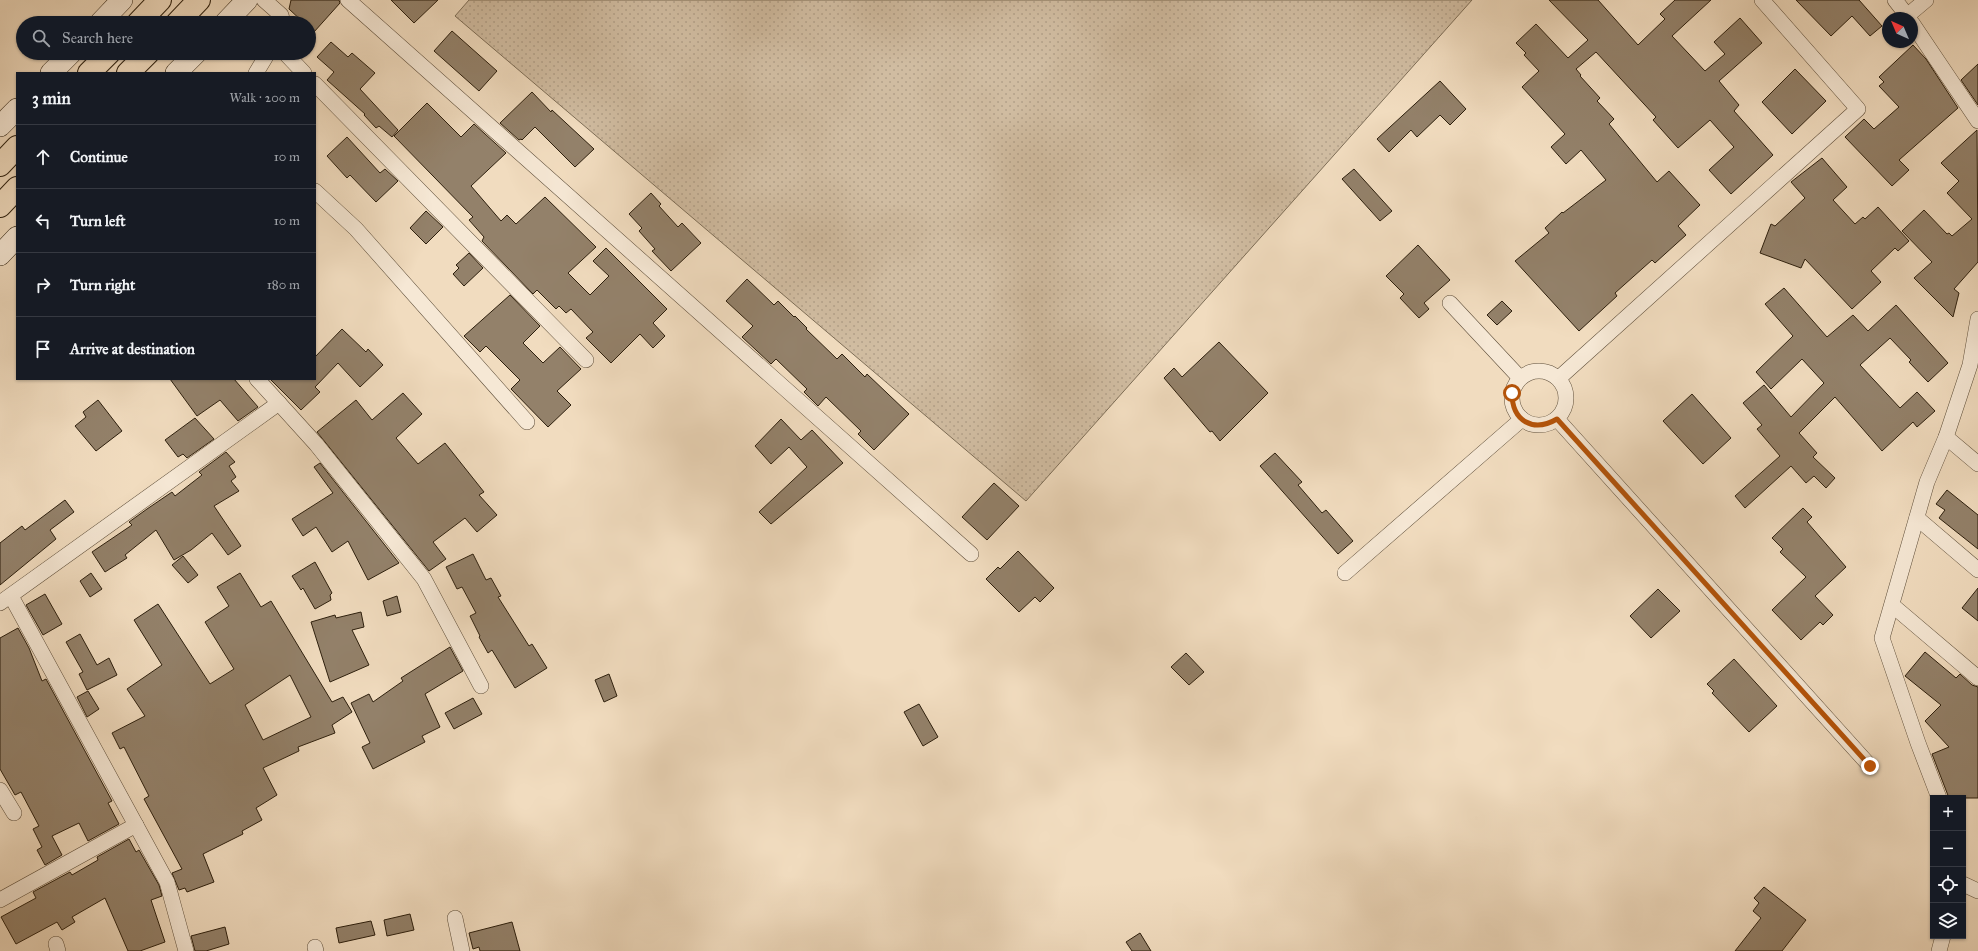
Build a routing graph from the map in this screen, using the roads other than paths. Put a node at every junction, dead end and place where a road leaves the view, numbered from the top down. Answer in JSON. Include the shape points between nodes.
{"nodes":[{"id":1,"x":122,"y":0,"type":"edge"},
{"id":2,"x":160,"y":0,"type":"edge"},
{"id":3,"x":199,"y":0,"type":"edge"},
{"id":4,"x":247,"y":0,"type":"edge"},
{"id":5,"x":264,"y":0,"type":"edge"},
{"id":6,"x":348,"y":0,"type":"edge"},
{"id":7,"x":1762,"y":0,"type":"edge"},
{"id":8,"x":1895,"y":0,"type":"edge"},
{"id":9,"x":1926,"y":0,"type":"edge"},
{"id":10,"x":1904,"y":12,"type":"edge"},
{"id":11,"x":1915,"y":12,"type":"edge"},
{"id":12,"x":107,"y":16,"type":"edge"},
{"id":13,"x":145,"y":16,"type":"edge"},
{"id":14,"x":183,"y":16,"type":"edge"},
{"id":15,"x":232,"y":16,"type":"edge"},
{"id":16,"x":281,"y":16,"type":"edge"},
{"id":17,"x":1918,"y":32,"type":"edge"},
{"id":18,"x":64,"y":60,"type":"edge"},
{"id":19,"x":102,"y":60,"type":"edge"},
{"id":20,"x":141,"y":60,"type":"edge"},
{"id":21,"x":189,"y":60,"type":"edge"},
{"id":22,"x":264,"y":60,"type":"edge"},
{"id":23,"x":292,"y":60,"type":"edge"},
{"id":24,"x":53,"y":72,"type":"edge"},
{"id":25,"x":90,"y":72,"type":"edge"},
{"id":26,"x":129,"y":72,"type":"edge"},
{"id":27,"x":177,"y":72,"type":"edge"},
{"id":28,"x":257,"y":72,"type":"edge"},
{"id":29,"x":303,"y":72,"type":"edge"},
{"id":30,"x":316,"y":85,"type":"edge"},
{"id":31,"x":16,"y":110,"type":"edge"},
{"id":32,"x":1978,"y":122,"type":"edge"},
{"id":33,"x":0,"y":126,"type":"edge"},
{"id":34,"x":16,"y":148,"type":"edge"},
{"id":35,"x":0,"y":165,"type":"edge"},
{"id":36,"x":16,"y":189,"type":"edge"},
{"id":37,"x":316,"y":192,"type":"edge"},
{"id":38,"x":0,"y":206,"type":"edge"},
{"id":39,"x":16,"y":238,"type":"edge"},
{"id":40,"x":0,"y":255,"type":"edge"},
{"id":41,"x":1450,"y":303,"type":"dead end"},
{"id":42,"x":1978,"y":319,"type":"edge"},
{"id":43,"x":586,"y":360,"type":"dead end"},
{"id":44,"x":1974,"y":368,"type":"edge"},
{"id":45,"x":1520,"y":378,"type":"junction"},
{"id":46,"x":1559,"y":378,"type":"junction"},
{"id":47,"x":258,"y":380,"type":"edge"},
{"id":48,"x":279,"y":403,"type":"junction"},
{"id":49,"x":1522,"y":419,"type":"junction"},
{"id":50,"x":1557,"y":419,"type":"junction"},
{"id":51,"x":527,"y":422,"type":"dead end"},
{"id":52,"x":1946,"y":437,"type":"junction"},
{"id":53,"x":1978,"y":464,"type":"edge"},
{"id":54,"x":1917,"y":518,"type":"junction"},
{"id":55,"x":971,"y":554,"type":"dead end"},
{"id":56,"x":1978,"y":570,"type":"edge"},
{"id":57,"x":1345,"y":573,"type":"dead end"},
{"id":58,"x":5,"y":600,"type":"edge"},
{"id":59,"x":1892,"y":605,"type":"junction"},
{"id":60,"x":1978,"y":678,"type":"edge"},
{"id":61,"x":481,"y":686,"type":"dead end"},
{"id":62,"x":1870,"y":766,"type":"dead end"},
{"id":63,"x":0,"y":790,"type":"edge"},
{"id":64,"x":1938,"y":795,"type":"edge"},
{"id":65,"x":14,"y":813,"type":"dead end"},
{"id":66,"x":136,"y":825,"type":"junction"},
{"id":67,"x":1966,"y":885,"type":"edge"},
{"id":68,"x":1978,"y":891,"type":"edge"},
{"id":69,"x":0,"y":900,"type":"edge"},
{"id":70,"x":455,"y":918,"type":"dead end"},
{"id":71,"x":1942,"y":939,"type":"edge"},
{"id":72,"x":186,"y":951,"type":"edge"},
{"id":73,"x":462,"y":951,"type":"edge"},
{"id":74,"x":1939,"y":951,"type":"edge"}],
"edges":[{"from":1,"to":12,"type":"street"},
{"from":2,"to":13,"type":"highway"},
{"from":3,"to":14,"type":"highway"},
{"from":4,"to":15,"type":"street"},
{"from":5,"to":16,"type":"street"},
{"from":6,"to":55,"type":"street"},
{"from":7,"to":46,"type":"street","via":[[1858,109]]},
{"from":8,"to":10,"type":"street"},
{"from":9,"to":11,"type":"street"},
{"from":17,"to":32,"type":"street"},
{"from":18,"to":24,"type":"street"},
{"from":19,"to":25,"type":"highway"},
{"from":20,"to":26,"type":"highway"},
{"from":21,"to":27,"type":"street"},
{"from":22,"to":28,"type":"street"},
{"from":23,"to":29,"type":"street"},
{"from":30,"to":43,"type":"street"},
{"from":31,"to":33,"type":"street"},
{"from":34,"to":35,"type":"highway"},
{"from":36,"to":38,"type":"highway"},
{"from":37,"to":51,"type":"street","via":[[356,229]]},
{"from":39,"to":40,"type":"street"},
{"from":41,"to":45,"type":"street"},
{"from":42,"to":44,"type":"street"},
{"from":44,"to":52,"type":"street"},
{"from":45,"to":46,"type":"street","via":[[1535,370],[1552,373]]},
{"from":45,"to":49,"type":"street","via":[[1512,393],[1512,403],[1515,412]]},
{"from":46,"to":50,"type":"street","via":[[1567,394],[1563,412]]},
{"from":47,"to":48,"type":"street"},
{"from":48,"to":58,"type":"street"},
{"from":48,"to":61,"type":"street","via":[[316,444],[424,579]]},
{"from":49,"to":50,"type":"street","via":[[1530,424],[1539,425],[1549,424]]},
{"from":49,"to":57,"type":"street"},
{"from":50,"to":62,"type":"street"},
{"from":52,"to":53,"type":"street"},
{"from":52,"to":54,"type":"street","via":[[1927,482]]},
{"from":54,"to":56,"type":"street"},
{"from":54,"to":59,"type":"street"},
{"from":58,"to":66,"type":"street"},
{"from":59,"to":60,"type":"street"},
{"from":59,"to":64,"type":"street","via":[[1882,638]]},
{"from":63,"to":65,"type":"street"},
{"from":66,"to":69,"type":"street"},
{"from":66,"to":72,"type":"street","via":[[167,882]]},
{"from":67,"to":68,"type":"street"},
{"from":70,"to":73,"type":"street"},
{"from":71,"to":74,"type":"street"}]}
